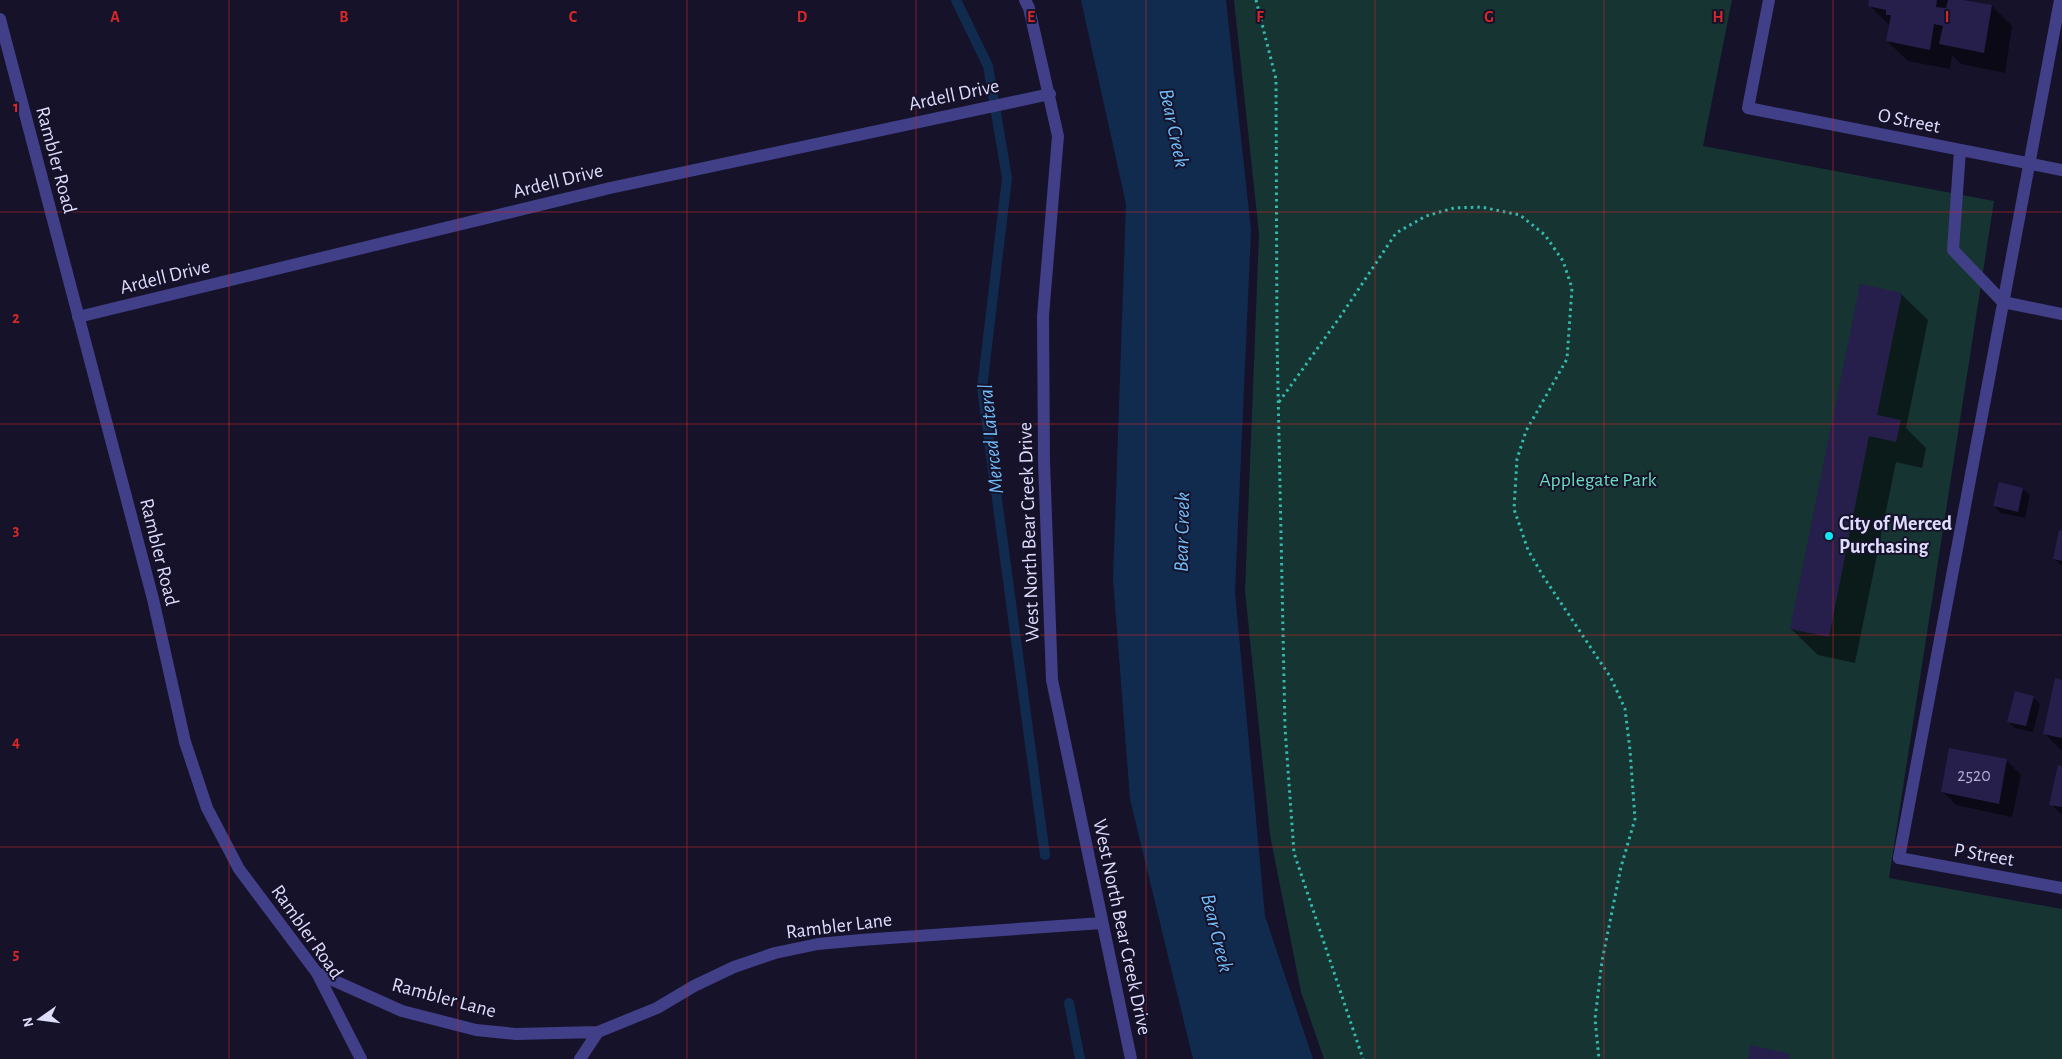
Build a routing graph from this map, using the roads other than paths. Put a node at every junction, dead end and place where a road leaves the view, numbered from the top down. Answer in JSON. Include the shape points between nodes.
{"nodes":[{"id":1,"x":1025,"y":0,"type":"edge"},
{"id":2,"x":1769,"y":0,"type":"edge"},
{"id":3,"x":2060,"y":0,"type":"edge"},
{"id":4,"x":0,"y":19,"type":"edge"},
{"id":5,"x":1050,"y":94,"type":"junction"},
{"id":6,"x":1960,"y":150,"type":"junction"},
{"id":7,"x":2029,"y":164,"type":"junction"},
{"id":8,"x":2062,"y":170,"type":"edge"},
{"id":9,"x":2003,"y":302,"type":"junction"},
{"id":10,"x":2062,"y":314,"type":"edge"},
{"id":11,"x":78,"y":317,"type":"junction"},
{"id":12,"x":2062,"y":888,"type":"edge"},
{"id":13,"x":1102,"y":922,"type":"junction"},
{"id":14,"x":317,"y":973,"type":"junction"},
{"id":15,"x":598,"y":1032,"type":"junction"},
{"id":16,"x":361,"y":1059,"type":"edge"},
{"id":17,"x":580,"y":1059,"type":"edge"},
{"id":18,"x":1131,"y":1059,"type":"edge"}],
"edges":[{"from":1,"to":5,"type":"street","name":"West North Bear Creek Drive"},
{"from":2,"to":6,"type":"street","name":"O Street","via":[[1748,108]]},
{"from":3,"to":7,"type":"street"},
{"from":4,"to":11,"type":"street","name":"Rambler Road"},
{"from":5,"to":11,"type":"street","name":"Ardell Drive","via":[[610,188]]},
{"from":5,"to":13,"type":"street","name":"West North Bear Creek Drive","via":[[1058,136],[1044,316],[1044,462],[1052,680]]},
{"from":6,"to":7,"type":"street","name":"O Street"},
{"from":6,"to":9,"type":"street","via":[[1953,250]]},
{"from":7,"to":8,"type":"street","name":"O Street"},
{"from":7,"to":9,"type":"street"},
{"from":9,"to":10,"type":"street"},
{"from":9,"to":12,"type":"street","name":"P Street","via":[[1899,858]]},
{"from":11,"to":14,"type":"street","name":"Rambler Road","via":[[152,599],[185,742],[207,808],[239,869]]},
{"from":13,"to":15,"type":"street","name":"Rambler Lane","via":[[818,944],[776,953],[734,967],[657,1008]]},
{"from":13,"to":18,"type":"street","name":"West North Bear Creek Drive"},
{"from":14,"to":15,"type":"street","name":"Rambler Lane","via":[[402,1011],[476,1030],[516,1034]]},
{"from":14,"to":16,"type":"street","name":"Rambler Road"},
{"from":15,"to":17,"type":"street"}]}
